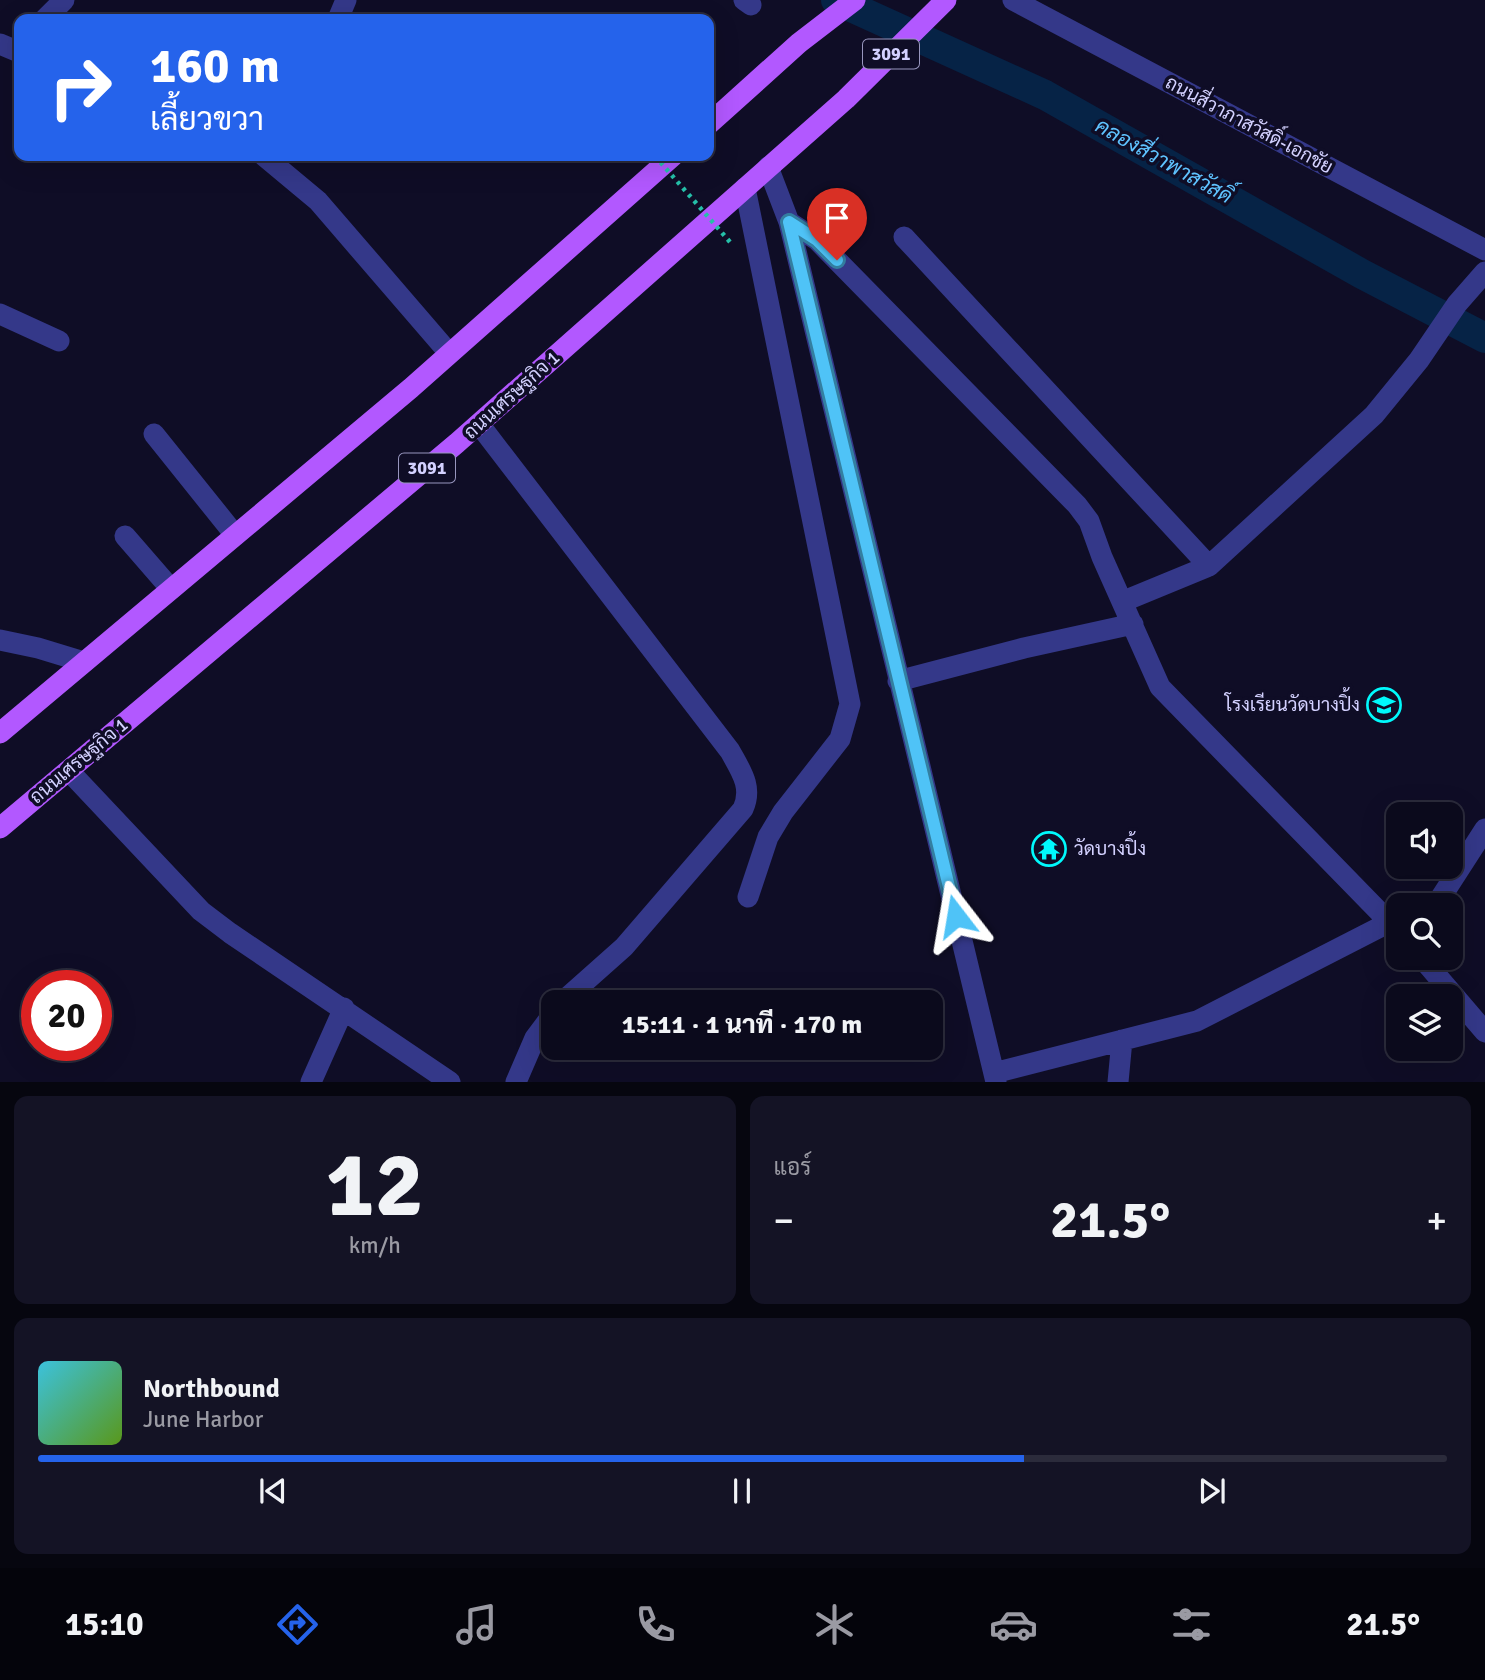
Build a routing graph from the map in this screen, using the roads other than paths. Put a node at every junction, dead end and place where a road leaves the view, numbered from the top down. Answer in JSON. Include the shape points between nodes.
{"nodes":[{"id":1,"x":64,"y":0,"type":"edge"},
{"id":2,"x":856,"y":0,"type":"edge"},
{"id":3,"x":1013,"y":0,"type":"edge"},
{"id":4,"x":941,"y":5,"type":"edge"},
{"id":5,"x":51,"y":14,"type":"edge"},
{"id":6,"x":714,"y":120,"type":"edge"},
{"id":7,"x":276,"y":161,"type":"edge"},
{"id":8,"x":667,"y":161,"type":"edge"},
{"id":9,"x":768,"y":167,"type":"junction"},
{"id":10,"x":745,"y":188,"type":"junction"},
{"id":11,"x":789,"y":222,"type":"junction"},
{"id":12,"x":904,"y":237,"type":"dead end"},
{"id":13,"x":1485,"y":250,"type":"edge"},
{"id":14,"x":1485,"y":272,"type":"edge"},
{"id":15,"x":0,"y":314,"type":"edge"},
{"id":16,"x":59,"y":341,"type":"dead end"},
{"id":17,"x":449,"y":353,"type":"junction"},
{"id":18,"x":479,"y":424,"type":"junction"},
{"id":19,"x":154,"y":434,"type":"dead end"},
{"id":20,"x":235,"y":535,"type":"junction"},
{"id":21,"x":125,"y":536,"type":"dead end"},
{"id":22,"x":1209,"y":566,"type":"junction"},
{"id":23,"x":171,"y":589,"type":"junction"},
{"id":24,"x":1124,"y":601,"type":"junction"},
{"id":25,"x":1133,"y":624,"type":"junction"},
{"id":26,"x":0,"y":640,"type":"edge"},
{"id":27,"x":85,"y":662,"type":"junction"},
{"id":28,"x":898,"y":681,"type":"junction"},
{"id":29,"x":0,"y":733,"type":"edge"},
{"id":30,"x":69,"y":771,"type":"junction"},
{"id":31,"x":0,"y":828,"type":"edge"},
{"id":32,"x":1485,"y":828,"type":"edge"},
{"id":33,"x":1444,"y":893,"type":"edge"},
{"id":34,"x":747,"y":897,"type":"dead end"},
{"id":35,"x":1386,"y":918,"type":"edge"},
{"id":36,"x":1386,"y":930,"type":"edge"},
{"id":37,"x":1432,"y":970,"type":"edge"},
{"id":38,"x":576,"y":990,"type":"edge"},
{"id":39,"x":344,"y":1009,"type":"junction"},
{"id":40,"x":541,"y":1030,"type":"edge"},
{"id":41,"x":1485,"y":1032,"type":"edge"},
{"id":42,"x":1122,"y":1040,"type":"junction"},
{"id":43,"x":995,"y":1077,"type":"edge"},
{"id":44,"x":311,"y":1082,"type":"edge"},
{"id":45,"x":450,"y":1082,"type":"edge"},
{"id":46,"x":516,"y":1082,"type":"edge"},
{"id":47,"x":1118,"y":1082,"type":"edge"}],
"edges":[{"from":1,"to":5,"type":"street"},
{"from":2,"to":6,"type":"main road","via":[[799,43]]},
{"from":3,"to":13,"type":"street","name":"ถนนสี่วาภาสวัสดิ์-เอกชัย"},
{"from":4,"to":9,"type":"main road","name":"ถนนเศรษฐกิจ 1","number":"3091","via":[[846,99]]},
{"from":7,"to":17,"type":"street","via":[[318,201]]},
{"from":8,"to":17,"type":"main road"},
{"from":9,"to":10,"type":"main road","name":"ถนนเศรษฐกิจ 1","number":"3091"},
{"from":9,"to":11,"type":"street"},
{"from":10,"to":18,"type":"main road","name":"ถนนเศรษฐกิจ 1","number":"3091"},
{"from":10,"to":34,"type":"street","via":[[850,704],[840,739],[768,837]]},
{"from":11,"to":24,"type":"street","via":[[817,240],[1077,505],[1089,521]]},
{"from":11,"to":28,"type":"street"},
{"from":12,"to":22,"type":"street"},
{"from":14,"to":22,"type":"street","via":[[1374,415]]},
{"from":15,"to":16,"type":"street"},
{"from":17,"to":20,"type":"main road"},
{"from":18,"to":30,"type":"main road","name":"ถนนเศรษฐกิจ 1","number":"3091"},
{"from":18,"to":38,"type":"street","via":[[730,751],[745,778],[748,796],[743,809],[624,947]]},
{"from":19,"to":20,"type":"street"},
{"from":20,"to":23,"type":"main road"},
{"from":21,"to":23,"type":"street"},
{"from":22,"to":24,"type":"street"},
{"from":23,"to":27,"type":"main road"},
{"from":24,"to":25,"type":"street"},
{"from":25,"to":28,"type":"street"},
{"from":25,"to":35,"type":"street","via":[[1160,687]]},
{"from":26,"to":27,"type":"street"},
{"from":27,"to":29,"type":"main road"},
{"from":28,"to":43,"type":"street"},
{"from":30,"to":31,"type":"main road","name":"ถนนเศรษฐกิจ 1","number":"3091"},
{"from":30,"to":39,"type":"street","via":[[201,911]]},
{"from":32,"to":33,"type":"street"},
{"from":36,"to":42,"type":"street","via":[[1197,1021]]},
{"from":37,"to":41,"type":"street"},
{"from":39,"to":44,"type":"street"},
{"from":39,"to":45,"type":"street"},
{"from":40,"to":46,"type":"street"},
{"from":42,"to":43,"type":"street"},
{"from":42,"to":47,"type":"street"}]}
